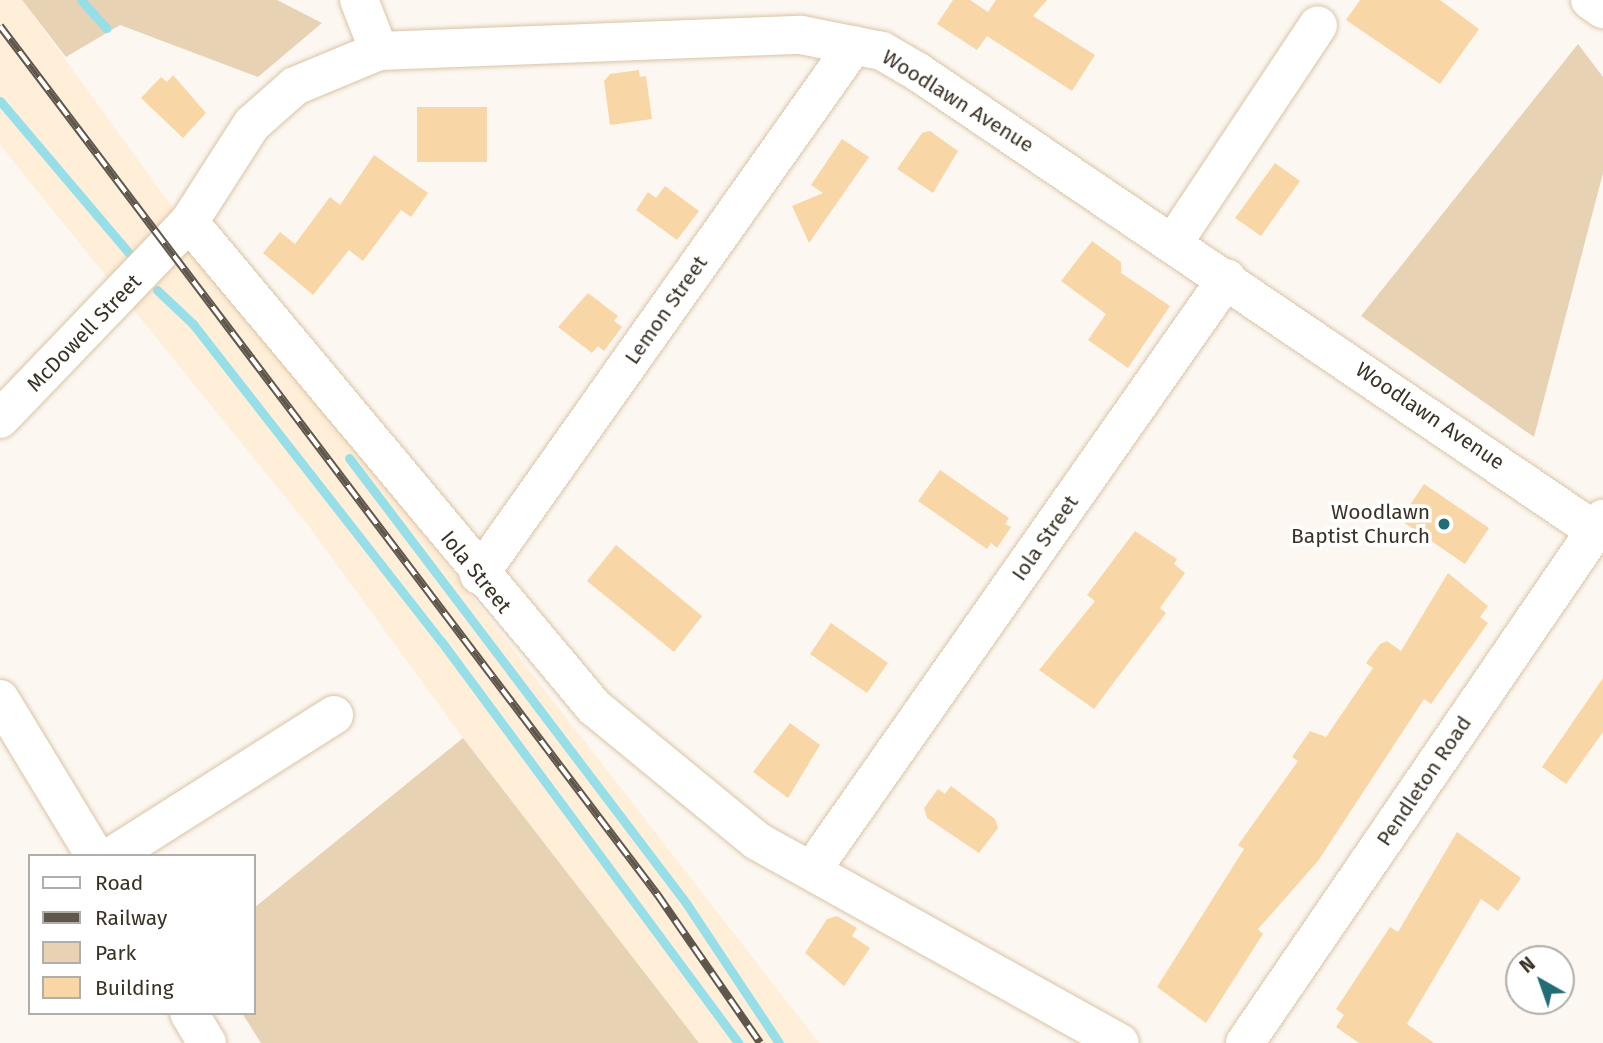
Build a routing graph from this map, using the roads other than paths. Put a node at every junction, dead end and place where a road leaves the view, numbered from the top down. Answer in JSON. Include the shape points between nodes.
{"nodes":[{"id":1,"x":359,"y":0,"type":"edge"},
{"id":2,"x":1590,"y":0,"type":"edge"},
{"id":3,"x":1603,"y":9,"type":"edge"},
{"id":4,"x":1318,"y":25,"type":"dead end"},
{"id":5,"x":854,"y":45,"type":"junction"},
{"id":6,"x":379,"y":51,"type":"junction"},
{"id":7,"x":178,"y":234,"type":"junction"},
{"id":8,"x":1174,"y":242,"type":"junction"},
{"id":9,"x":1227,"y":278,"type":"junction"},
{"id":10,"x":0,"y":419,"type":"edge"},
{"id":11,"x":1599,"y":524,"type":"edge"},
{"id":12,"x":479,"y":575,"type":"junction"},
{"id":13,"x":0,"y":699,"type":"edge"},
{"id":14,"x":334,"y":715,"type":"dead end"},
{"id":15,"x":94,"y":854,"type":"edge"},
{"id":16,"x":114,"y":854,"type":"edge"},
{"id":17,"x":814,"y":867,"type":"junction"},
{"id":18,"x":191,"y":1015,"type":"edge"},
{"id":19,"x":207,"y":1043,"type":"edge"},
{"id":20,"x":1120,"y":1043,"type":"edge"},
{"id":21,"x":1245,"y":1043,"type":"edge"}],
"edges":[{"from":1,"to":6,"type":"street"},
{"from":2,"to":3,"type":"street"},
{"from":4,"to":8,"type":"street"},
{"from":5,"to":6,"type":"street","name":"Woodlawn Avenue","via":[[801,35]]},
{"from":5,"to":8,"type":"street","name":"Woodlawn Avenue","via":[[882,51],[918,72]]},
{"from":5,"to":12,"type":"street","name":"Lemon Street"},
{"from":6,"to":7,"type":"street","name":"Woodlawn Avenue","via":[[295,86],[270,106]]},
{"from":7,"to":10,"type":"street","name":"McDowell Street"},
{"from":7,"to":12,"type":"street","name":"Iola Street"},
{"from":8,"to":9,"type":"street","name":"Woodlawn Avenue"},
{"from":9,"to":11,"type":"street","name":"Woodlawn Avenue"},
{"from":9,"to":17,"type":"street","name":"Iola Street"},
{"from":11,"to":21,"type":"street","name":"Pendleton Road"},
{"from":12,"to":17,"type":"street","name":"Iola Street","via":[[594,707],[727,820]]},
{"from":13,"to":15,"type":"street"},
{"from":14,"to":16,"type":"street"},
{"from":17,"to":20,"type":"street","name":"Iola Street"},
{"from":18,"to":19,"type":"street"}]}
